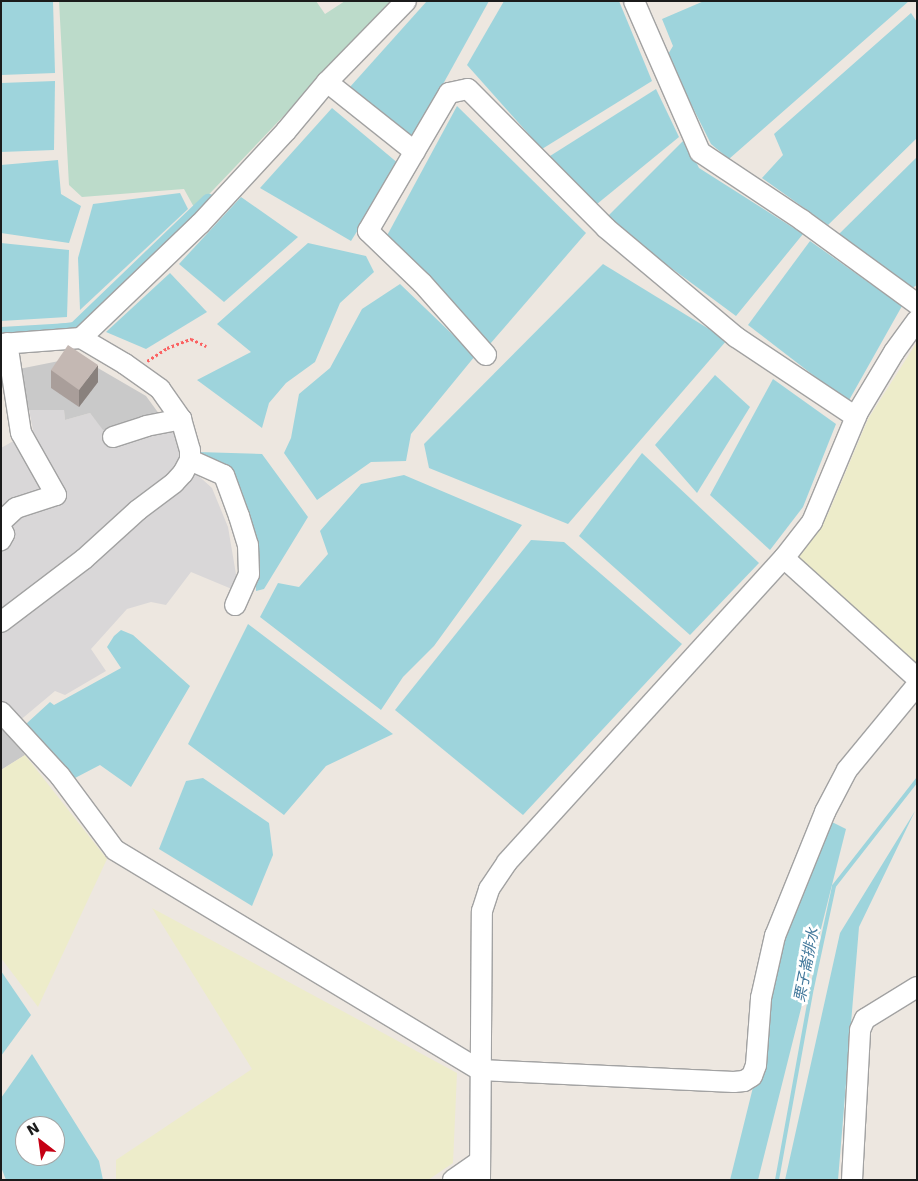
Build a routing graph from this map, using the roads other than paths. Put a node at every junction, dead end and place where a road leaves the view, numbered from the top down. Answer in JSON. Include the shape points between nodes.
{"nodes":[{"id":1,"x":406,"y":1,"type":"edge"},
{"id":2,"x":634,"y":1,"type":"edge"},
{"id":3,"x":327,"y":82,"type":"junction"},
{"id":4,"x":415,"y":152,"type":"junction"},
{"id":5,"x":917,"y":304,"type":"edge"},
{"id":6,"x":917,"y":320,"type":"edge"},
{"id":7,"x":82,"y":338,"type":"junction"},
{"id":8,"x":4,"y":343,"type":"edge"},
{"id":9,"x":486,"y":355,"type":"dead end"},
{"id":10,"x":856,"y":417,"type":"junction"},
{"id":11,"x":181,"y":420,"type":"junction"},
{"id":12,"x":114,"y":437,"type":"dead end"},
{"id":13,"x":190,"y":460,"type":"junction"},
{"id":14,"x":1,"y":522,"type":"edge"},
{"id":15,"x":1,"y":528,"type":"edge"},
{"id":16,"x":1,"y":540,"type":"edge"},
{"id":17,"x":784,"y":558,"type":"junction"},
{"id":18,"x":235,"y":605,"type":"dead end"},
{"id":19,"x":1,"y":622,"type":"edge"},
{"id":20,"x":917,"y":678,"type":"edge"},
{"id":21,"x":917,"y":685,"type":"edge"},
{"id":22,"x":1,"y":712,"type":"edge"},
{"id":23,"x":917,"y":987,"type":"edge"},
{"id":24,"x":480,"y":1070,"type":"junction"},
{"id":25,"x":479,"y":1171,"type":"edge"},
{"id":26,"x":453,"y":1180,"type":"edge"},
{"id":27,"x":852,"y":1180,"type":"edge"}],
"edges":[{"from":1,"to":3,"type":"street"},
{"from":2,"to":5,"type":"street","via":[[700,152],[802,220]]},
{"from":3,"to":4,"type":"street"},
{"from":3,"to":7,"type":"street","via":[[200,224]]},
{"from":4,"to":9,"type":"street","via":[[368,230],[422,282]]},
{"from":4,"to":10,"type":"street","via":[[449,93],[468,89],[606,228],[736,337]]},
{"from":6,"to":10,"type":"street"},
{"from":7,"to":8,"type":"street"},
{"from":7,"to":11,"type":"street","via":[[160,389]]},
{"from":8,"to":14,"type":"street","via":[[21,432],[56,495],[16,508]]},
{"from":10,"to":17,"type":"street","via":[[812,522]]},
{"from":11,"to":12,"type":"street","via":[[146,426]]},
{"from":11,"to":13,"type":"street"},
{"from":13,"to":18,"type":"street","via":[[224,475],[248,545],[249,574]]},
{"from":13,"to":19,"type":"street","via":[[174,483],[138,510],[84,559]]},
{"from":15,"to":16,"type":"street","via":[[4,534]]},
{"from":17,"to":20,"type":"street"},
{"from":17,"to":24,"type":"street","via":[[507,862],[489,889],[482,912]]},
{"from":21,"to":24,"type":"street","via":[[848,770],[821,821],[775,936],[761,998],[756,1065],[752,1076],[734,1082]]},
{"from":22,"to":24,"type":"street","via":[[60,776],[115,850]]},
{"from":23,"to":27,"type":"street","via":[[865,1019],[860,1030]]},
{"from":24,"to":25,"type":"street"},
{"from":25,"to":26,"type":"street"}]}
